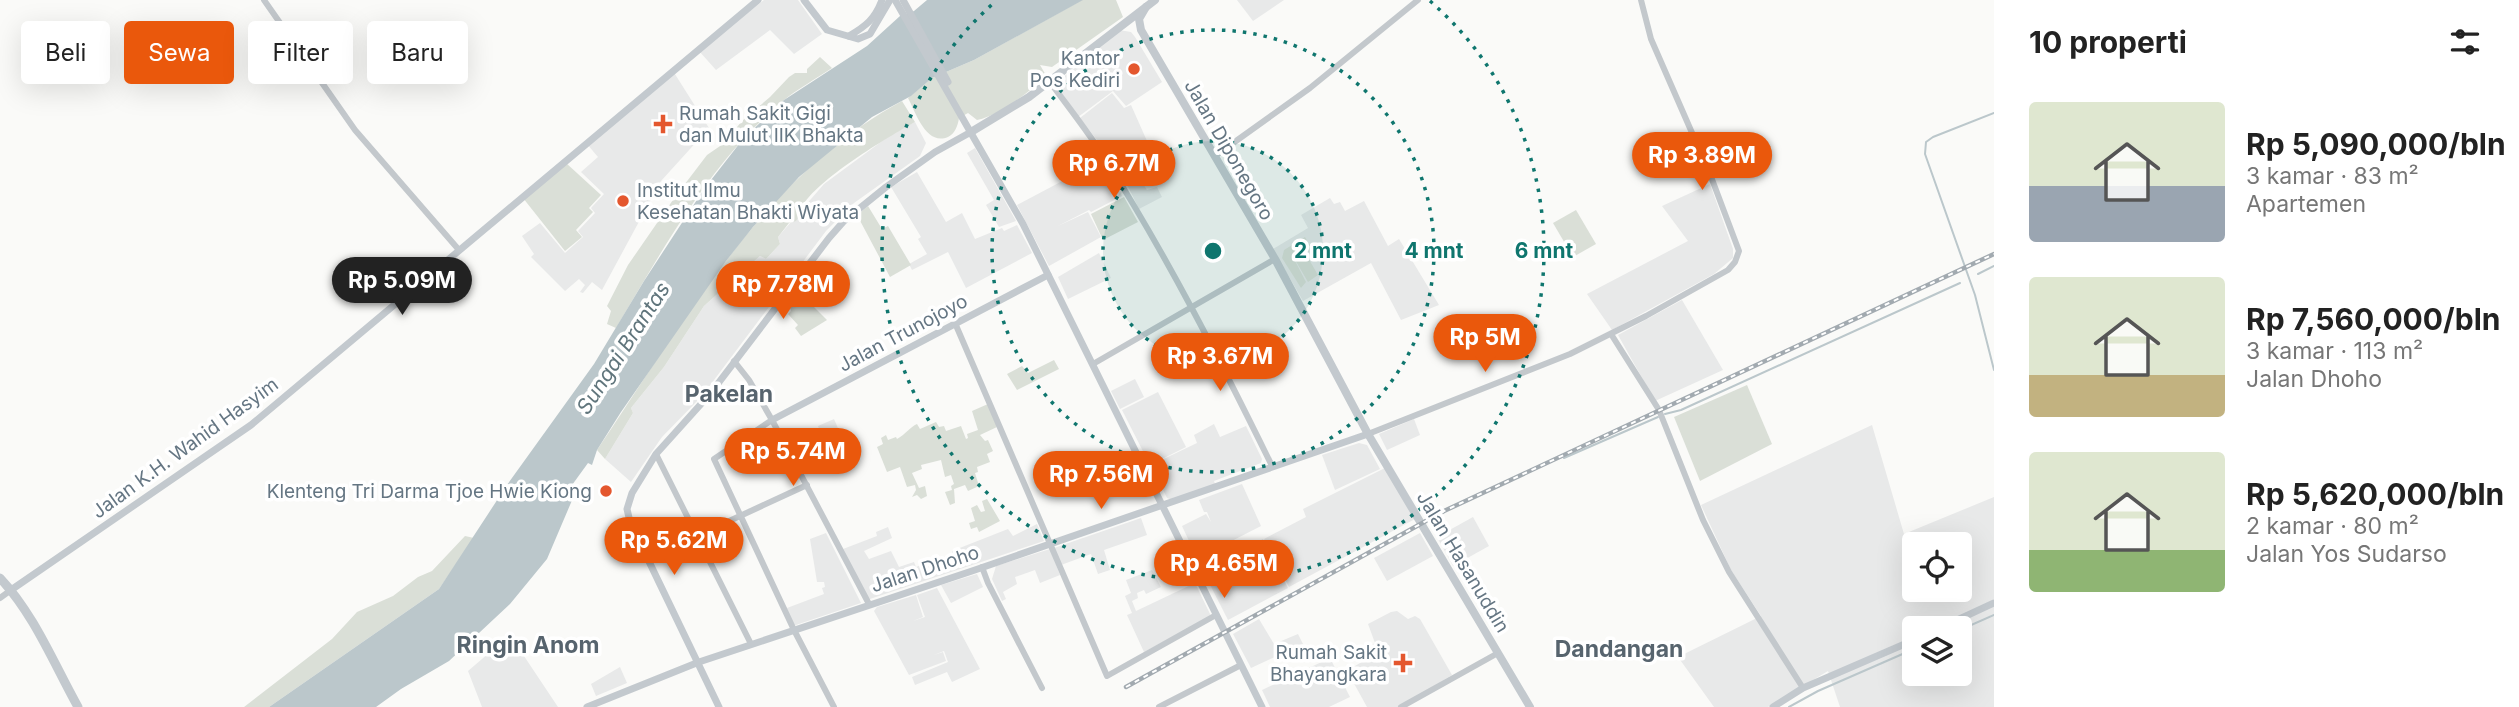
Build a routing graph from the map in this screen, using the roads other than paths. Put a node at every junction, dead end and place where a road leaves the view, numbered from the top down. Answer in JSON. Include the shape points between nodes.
{"nodes":[{"id":1,"x":264,"y":0,"type":"edge"},
{"id":2,"x":758,"y":0,"type":"edge"},
{"id":3,"x":804,"y":0,"type":"edge"},
{"id":4,"x":882,"y":0,"type":"edge"},
{"id":5,"x":1155,"y":0,"type":"edge"},
{"id":6,"x":1418,"y":0,"type":"edge"},
{"id":7,"x":1642,"y":0,"type":"edge"},
{"id":8,"x":898,"y":1,"type":"edge"},
{"id":9,"x":1146,"y":7,"type":"junction"},
{"id":10,"x":1121,"y":25,"type":"junction"},
{"id":11,"x":1141,"y":30,"type":"junction"},
{"id":12,"x":849,"y":36,"type":"junction"},
{"id":13,"x":1050,"y":82,"type":"junction"},
{"id":14,"x":970,"y":129,"type":"junction"},
{"id":15,"x":1215,"y":156,"type":"junction"},
{"id":16,"x":459,"y":250,"type":"junction"},
{"id":17,"x":1275,"y":259,"type":"junction"},
{"id":18,"x":1048,"y":275,"type":"junction"},
{"id":19,"x":1191,"y":308,"type":"junction"},
{"id":20,"x":955,"y":323,"type":"junction"},
{"id":21,"x":1611,"y":334,"type":"junction"},
{"id":22,"x":734,"y":360,"type":"junction"},
{"id":23,"x":1093,"y":364,"type":"junction"},
{"id":24,"x":772,"y":420,"type":"junction"},
{"id":25,"x":1368,"y":434,"type":"junction"},
{"id":26,"x":656,"y":454,"type":"junction"},
{"id":27,"x":1272,"y":466,"type":"junction"},
{"id":28,"x":807,"y":485,"type":"junction"},
{"id":29,"x":1161,"y":505,"type":"junction"},
{"id":30,"x":740,"y":516,"type":"junction"},
{"id":31,"x":698,"y":536,"type":"junction"},
{"id":32,"x":1050,"y":544,"type":"junction"},
{"id":33,"x":649,"y":558,"type":"junction"},
{"id":34,"x":982,"y":567,"type":"junction"},
{"id":35,"x":0,"y":578,"type":"edge"},
{"id":36,"x":11,"y":590,"type":"junction"},
{"id":37,"x":0,"y":597,"type":"edge"},
{"id":38,"x":1994,"y":603,"type":"edge"},
{"id":39,"x":869,"y":604,"type":"junction"},
{"id":40,"x":1216,"y":615,"type":"junction"},
{"id":41,"x":1966,"y":616,"type":"edge"},
{"id":42,"x":794,"y":630,"type":"junction"},
{"id":43,"x":751,"y":644,"type":"junction"},
{"id":44,"x":1902,"y":645,"type":"edge"},
{"id":45,"x":1498,"y":653,"type":"junction"},
{"id":46,"x":699,"y":662,"type":"junction"},
{"id":47,"x":1241,"y":665,"type":"junction"},
{"id":48,"x":1042,"y":688,"type":"dead end"},
{"id":49,"x":1803,"y":688,"type":"junction"},
{"id":50,"x":1787,"y":704,"type":"edge"},
{"id":51,"x":78,"y":707,"type":"edge"},
{"id":52,"x":587,"y":707,"type":"edge"},
{"id":53,"x":719,"y":707,"type":"edge"},
{"id":54,"x":834,"y":707,"type":"edge"},
{"id":55,"x":1159,"y":707,"type":"edge"},
{"id":56,"x":1262,"y":707,"type":"edge"},
{"id":57,"x":1401,"y":707,"type":"edge"},
{"id":58,"x":1530,"y":707,"type":"edge"},
{"id":59,"x":1773,"y":707,"type":"edge"}],
"edges":[{"from":1,"to":16,"type":"street","via":[[355,130]]},
{"from":2,"to":16,"type":"main road","name":"Jalan K.H. Wahid Hasyim"},
{"from":3,"to":12,"type":"main road","via":[[827,30]]},
{"from":4,"to":12,"type":"main road","via":[[865,28]]},
{"from":5,"to":9,"type":"main road"},
{"from":6,"to":15,"type":"street"},
{"from":7,"to":21,"type":"street","via":[[1651,39],[1739,254],[1727,270]]},
{"from":8,"to":12,"type":"main road","via":[[870,34]]},
{"from":8,"to":14,"type":"main road"},
{"from":9,"to":10,"type":"main road"},
{"from":9,"to":11,"type":"main road","via":[[1139,19]]},
{"from":10,"to":11,"type":"main road"},
{"from":10,"to":13,"type":"main road"},
{"from":11,"to":15,"type":"main road","name":"Jalan Diponegoro"},
{"from":13,"to":14,"type":"main road"},
{"from":13,"to":19,"type":"street","via":[[1105,160]]},
{"from":14,"to":18,"type":"main road"},
{"from":14,"to":22,"type":"main road","via":[[844,220]]},
{"from":15,"to":17,"type":"main road","name":"Jalan Diponegoro"},
{"from":16,"to":36,"type":"main road","name":"Jalan K.H. Wahid Hasyim","via":[[249,426]]},
{"from":17,"to":19,"type":"street"},
{"from":17,"to":25,"type":"main road","name":"Jalan Diponegoro"},
{"from":18,"to":20,"type":"main road","name":"Jalan Trunojoyo"},
{"from":18,"to":23,"type":"main road"},
{"from":19,"to":23,"type":"street"},
{"from":19,"to":27,"type":"street"},
{"from":20,"to":24,"type":"main road","name":"Jalan Trunojoyo"},
{"from":20,"to":32,"type":"street"},
{"from":21,"to":25,"type":"street"},
{"from":21,"to":49,"type":"street","via":[[1658,410],[1723,560]]},
{"from":22,"to":24,"type":"street"},
{"from":22,"to":26,"type":"main road"},
{"from":23,"to":29,"type":"main road"},
{"from":24,"to":28,"type":"street"},
{"from":24,"to":30,"type":"street","via":[[714,457]]},
{"from":25,"to":27,"type":"main road","name":"Jalan Dhoho"},
{"from":25,"to":45,"type":"main road","name":"Jalan Hasanuddin"},
{"from":26,"to":31,"type":"street"},
{"from":26,"to":33,"type":"main road","via":[[627,505]]},
{"from":27,"to":29,"type":"main road","name":"Jalan Dhoho"},
{"from":28,"to":30,"type":"street"},
{"from":28,"to":39,"type":"street"},
{"from":29,"to":32,"type":"main road","name":"Jalan Dhoho"},
{"from":29,"to":40,"type":"main road"},
{"from":30,"to":31,"type":"street"},
{"from":30,"to":42,"type":"street"},
{"from":31,"to":33,"type":"street"},
{"from":31,"to":43,"type":"street"},
{"from":32,"to":34,"type":"main road","name":"Jalan Dhoho"},
{"from":32,"to":40,"type":"street","via":[[1107,677]]},
{"from":33,"to":46,"type":"main road"},
{"from":34,"to":39,"type":"main road","name":"Jalan Dhoho"},
{"from":34,"to":48,"type":"street"},
{"from":35,"to":36,"type":"highway"},
{"from":36,"to":37,"type":"street"},
{"from":36,"to":51,"type":"highway"},
{"from":38,"to":41,"type":"main road"},
{"from":39,"to":42,"type":"main road","name":"Jalan Dhoho"},
{"from":40,"to":47,"type":"main road"},
{"from":42,"to":43,"type":"main road","name":"Jalan Dhoho"},
{"from":42,"to":54,"type":"street"},
{"from":43,"to":46,"type":"main road","name":"Jalan Dhoho"},
{"from":44,"to":49,"type":"main road"},
{"from":45,"to":57,"type":"street"},
{"from":45,"to":58,"type":"main road","name":"Jalan Hasanuddin"},
{"from":46,"to":52,"type":"main road","name":"Jalan Dhoho"},
{"from":46,"to":53,"type":"main road"},
{"from":47,"to":55,"type":"street"},
{"from":47,"to":56,"type":"main road"},
{"from":49,"to":50,"type":"main road"},
{"from":50,"to":59,"type":"main road"}]}
